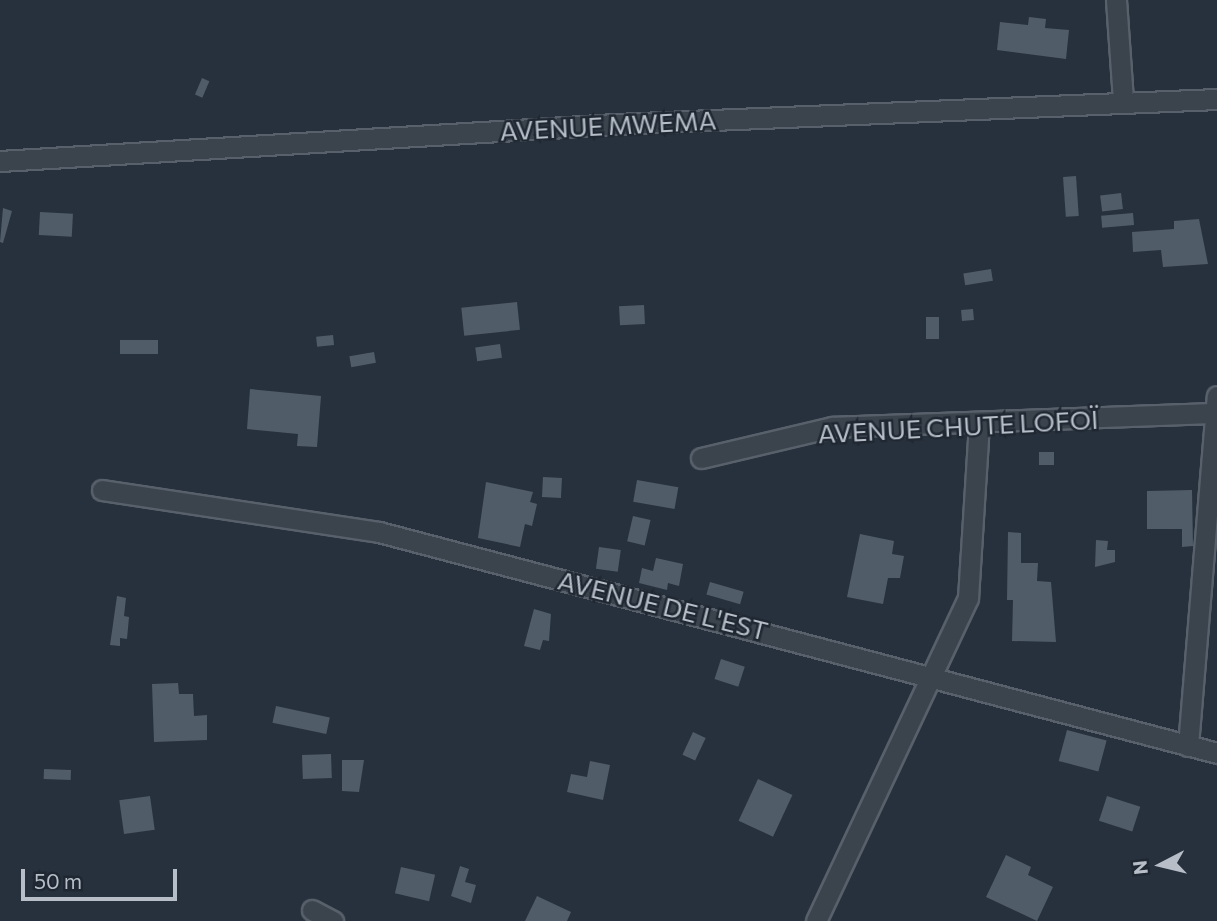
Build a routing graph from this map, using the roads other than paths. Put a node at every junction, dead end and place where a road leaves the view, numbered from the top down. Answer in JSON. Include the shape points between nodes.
{"nodes":[{"id":1,"x":1116,"y":0,"type":"edge"},
{"id":2,"x":1217,"y":99,"type":"edge"},
{"id":3,"x":1123,"y":100,"type":"junction"},
{"id":4,"x":0,"y":161,"type":"edge"},
{"id":5,"x":1216,"y":407,"type":"edge"},
{"id":6,"x":979,"y":425,"type":"junction"},
{"id":7,"x":701,"y":458,"type":"dead end"},
{"id":8,"x":102,"y":490,"type":"dead end"},
{"id":9,"x":931,"y":674,"type":"junction"},
{"id":10,"x":1188,"y":746,"type":"junction"},
{"id":11,"x":1217,"y":753,"type":"edge"},
{"id":12,"x":312,"y":910,"type":"dead end"},
{"id":13,"x":333,"y":921,"type":"edge"},
{"id":14,"x":816,"y":921,"type":"edge"}],
"edges":[{"from":1,"to":3,"type":"street"},
{"from":2,"to":3,"type":"street","name":"AVENUE MWEMA"},
{"from":3,"to":4,"type":"street","name":"AVENUE MWEMA"},
{"from":5,"to":6,"type":"street","name":"AVENUE CHUTE LOFOÏ"},
{"from":5,"to":10,"type":"street"},
{"from":6,"to":7,"type":"street","name":"AVENUE CHUTE LOFOÏ","via":[[832,427]]},
{"from":6,"to":9,"type":"street","via":[[968,598]]},
{"from":8,"to":9,"type":"street","name":"AVENUE DE L'EST","via":[[379,532]]},
{"from":9,"to":10,"type":"street","name":"AVENUE DE L'EST"},
{"from":9,"to":14,"type":"street"},
{"from":10,"to":11,"type":"street","name":"AVENUE DE L'EST"},
{"from":12,"to":13,"type":"street"}]}
